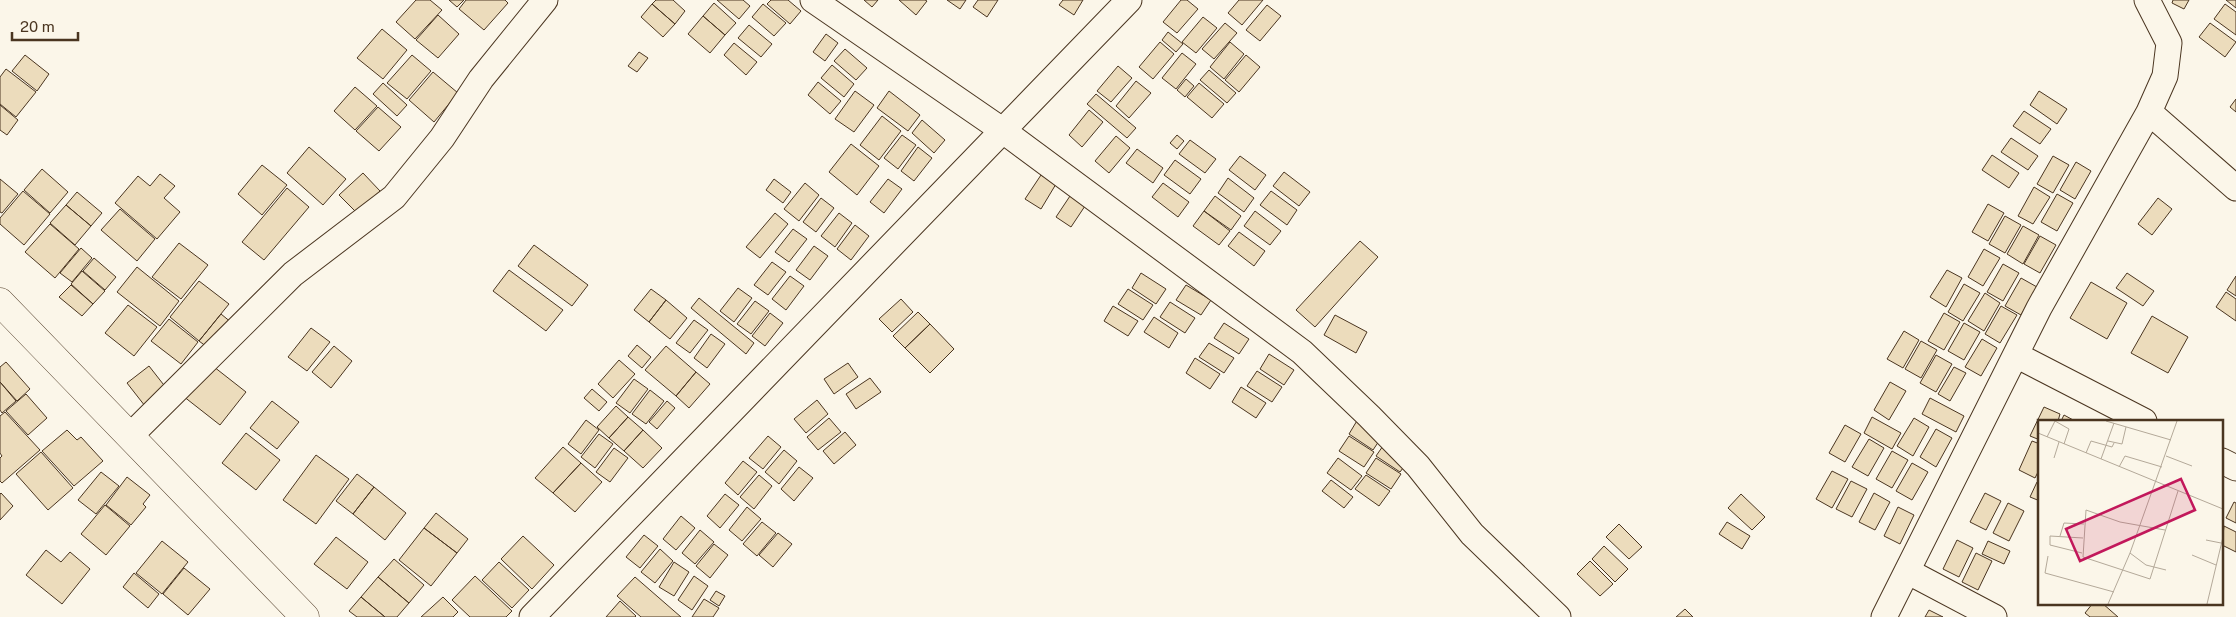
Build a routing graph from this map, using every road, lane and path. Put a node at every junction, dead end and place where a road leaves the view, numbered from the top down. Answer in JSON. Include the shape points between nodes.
{"nodes":[{"id":1,"x":545,"y":0,"type":"edge"},
{"id":2,"x":813,"y":0,"type":"edge"},
{"id":3,"x":1129,"y":0,"type":"edge"},
{"id":4,"x":2147,"y":0,"type":"edge"},
{"id":5,"x":2148,"y":112,"type":"junction"},
{"id":6,"x":1002,"y":130,"type":"junction"},
{"id":7,"x":2236,"y":188,"type":"edge"},
{"id":8,"x":0,"y":302,"type":"edge"},
{"id":9,"x":2016,"y":356,"type":"junction"},
{"id":10,"x":2142,"y":420,"type":"edge"},
{"id":11,"x":130,"y":436,"type":"junction"},
{"id":12,"x":2224,"y":462,"type":"edge"},
{"id":13,"x":2236,"y":468,"type":"edge"},
{"id":14,"x":1907,"y":571,"type":"junction"},
{"id":15,"x":305,"y":617,"type":"edge"},
{"id":16,"x":532,"y":617,"type":"edge"},
{"id":17,"x":1558,"y":617,"type":"edge"},
{"id":18,"x":1884,"y":617,"type":"edge"},
{"id":19,"x":1994,"y":617,"type":"edge"}],
"edges":[{"from":1,"to":11,"type":"street","via":[[481,79],[442,138],[394,197],[293,274]]},
{"from":2,"to":6,"type":"street"},
{"from":3,"to":6,"type":"street"},
{"from":4,"to":5,"type":"street","via":[[2169,43],[2165,76]]},
{"from":5,"to":7,"type":"street"},
{"from":5,"to":9,"type":"street","via":[[2039,308]]},
{"from":6,"to":16,"type":"street"},
{"from":6,"to":17,"type":"street","via":[[1302,352],[1418,466],[1472,534]]},
{"from":8,"to":11,"type":"main road"},
{"from":9,"to":10,"type":"street"},
{"from":9,"to":14,"type":"street"},
{"from":11,"to":15,"type":"main road"},
{"from":12,"to":13,"type":"street"},
{"from":14,"to":18,"type":"street"},
{"from":14,"to":19,"type":"street"}]}
